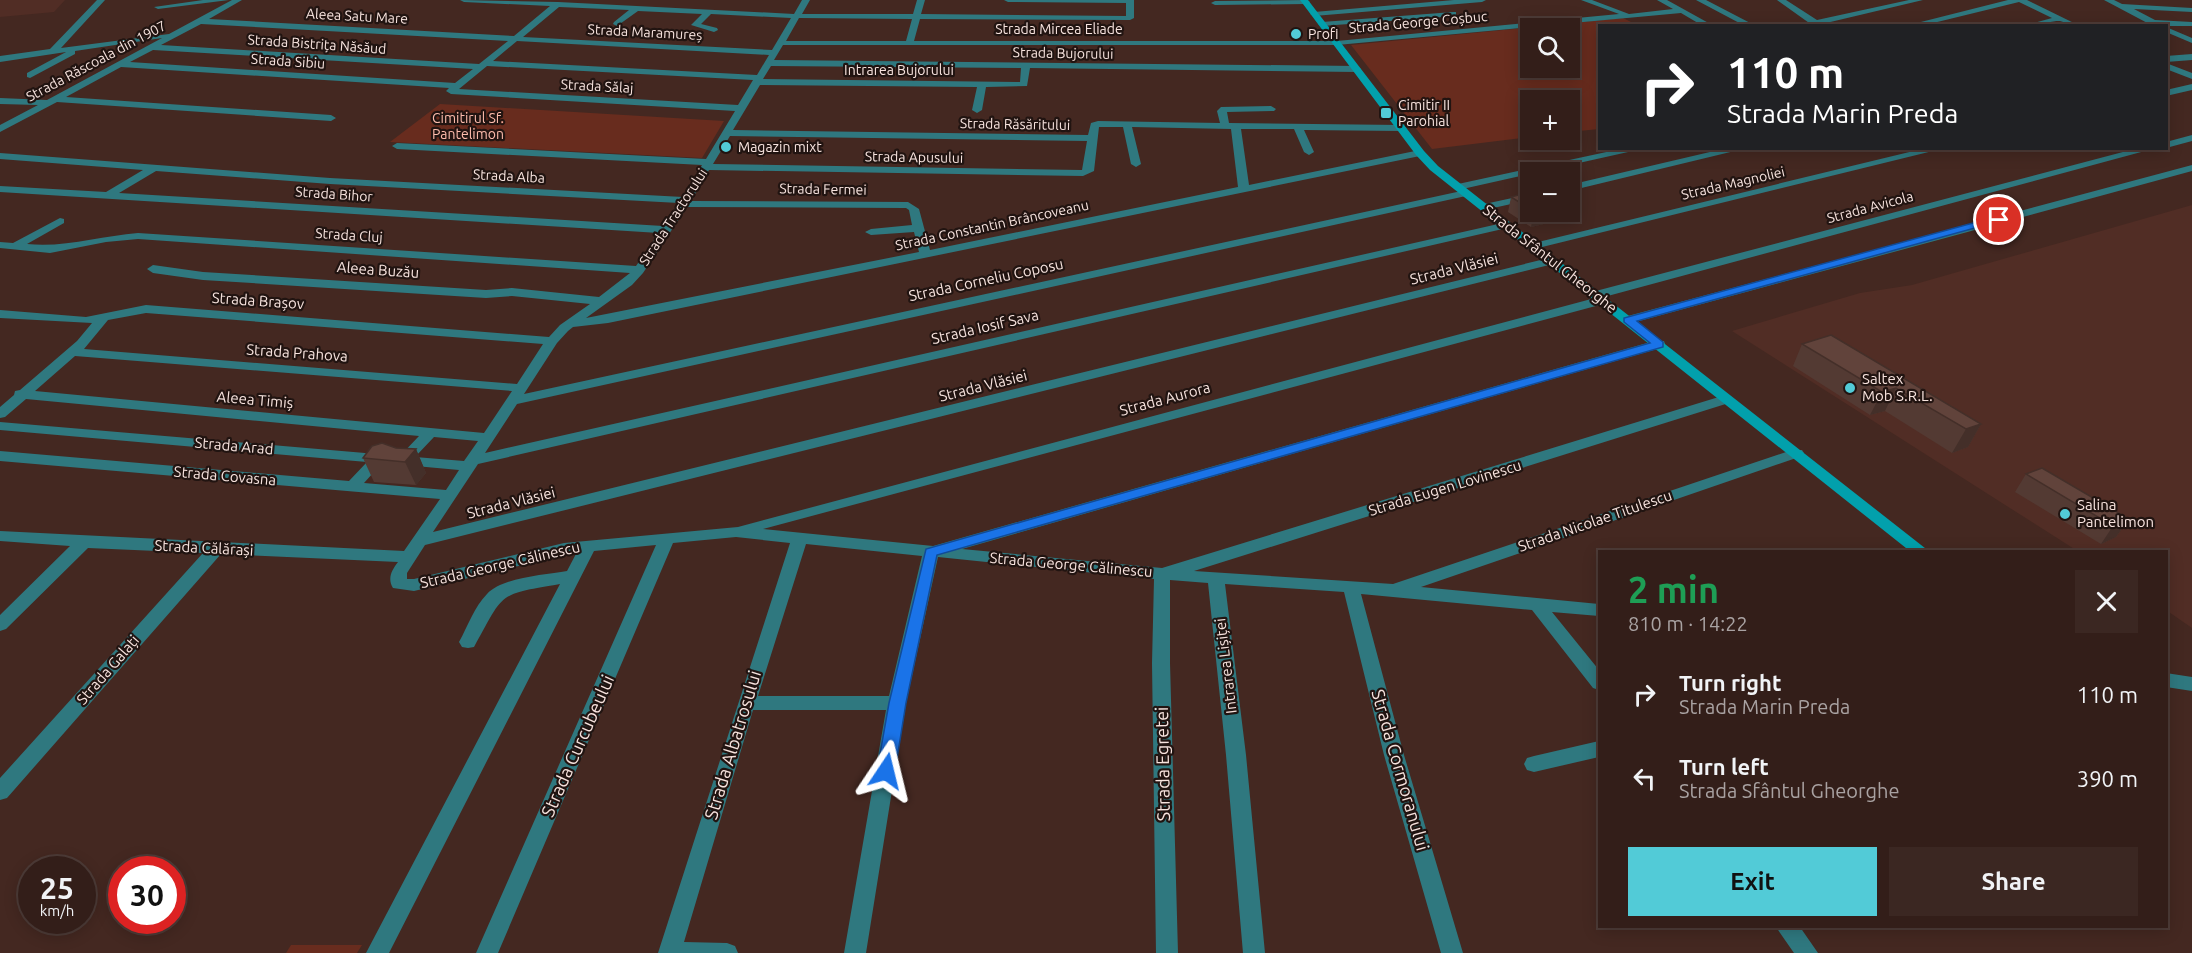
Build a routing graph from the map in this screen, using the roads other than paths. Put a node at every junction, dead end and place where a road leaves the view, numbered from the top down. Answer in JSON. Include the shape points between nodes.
{"nodes":[{"id":1,"x":101,"y":0,"type":"edge"},
{"id":2,"x":225,"y":0,"type":"edge"},
{"id":3,"x":238,"y":0,"type":"edge"},
{"id":4,"x":464,"y":0,"type":"edge"},
{"id":5,"x":806,"y":0,"type":"edge"},
{"id":6,"x":921,"y":0,"type":"edge"},
{"id":7,"x":1008,"y":0,"type":"edge"},
{"id":8,"x":1130,"y":0,"type":"edge"},
{"id":9,"x":1482,"y":0,"type":"edge"},
{"id":10,"x":1585,"y":0,"type":"edge"},
{"id":11,"x":1661,"y":0,"type":"edge"},
{"id":12,"x":1700,"y":0,"type":"edge"},
{"id":13,"x":1781,"y":0,"type":"edge"},
{"id":14,"x":1919,"y":0,"type":"edge"},
{"id":15,"x":2019,"y":0,"type":"edge"},
{"id":16,"x":2108,"y":0,"type":"edge"},
{"id":17,"x":1305,"y":1,"type":"edge"},
{"id":18,"x":1215,"y":3,"type":"dead end"},
{"id":19,"x":558,"y":4,"type":"junction"},
{"id":20,"x":2122,"y":6,"type":"junction"},
{"id":21,"x":158,"y":7,"type":"dead end"},
{"id":22,"x":637,"y":9,"type":"junction"},
{"id":23,"x":2192,"y":10,"type":"edge"},
{"id":24,"x":710,"y":11,"type":"junction"},
{"id":25,"x":1682,"y":11,"type":"junction"},
{"id":26,"x":1453,"y":14,"type":"dead end"},
{"id":27,"x":1641,"y":15,"type":"junction"},
{"id":28,"x":796,"y":16,"type":"junction"},
{"id":29,"x":916,"y":16,"type":"junction"},
{"id":30,"x":1629,"y":16,"type":"junction"},
{"id":31,"x":2060,"y":18,"type":"junction"},
{"id":32,"x":1318,"y":19,"type":"junction"},
{"id":33,"x":198,"y":21,"type":"junction"},
{"id":34,"x":1580,"y":21,"type":"edge"},
{"id":35,"x":617,"y":24,"type":"dead end"},
{"id":36,"x":1657,"y":24,"type":"edge"},
{"id":37,"x":1706,"y":24,"type":"edge"},
{"id":38,"x":1748,"y":24,"type":"edge"},
{"id":39,"x":1817,"y":24,"type":"edge"},
{"id":40,"x":1917,"y":24,"type":"edge"},
{"id":41,"x":2035,"y":24,"type":"edge"},
{"id":42,"x":2072,"y":24,"type":"edge"},
{"id":43,"x":2156,"y":24,"type":"edge"},
{"id":44,"x":2192,"y":24,"type":"edge"},
{"id":45,"x":1520,"y":26,"type":"edge"},
{"id":46,"x":714,"y":30,"type":"dead end"},
{"id":47,"x":2169,"y":31,"type":"edge"},
{"id":48,"x":175,"y":34,"type":"junction"},
{"id":49,"x":2192,"y":34,"type":"edge"},
{"id":50,"x":515,"y":39,"type":"junction"},
{"id":51,"x":910,"y":41,"type":"junction"},
{"id":52,"x":2192,"y":41,"type":"edge"},
{"id":53,"x":602,"y":43,"type":"junction"},
{"id":54,"x":780,"y":43,"type":"junction"},
{"id":55,"x":1337,"y":43,"type":"junction"},
{"id":56,"x":79,"y":47,"type":"junction"},
{"id":57,"x":151,"y":47,"type":"junction"},
{"id":58,"x":53,"y":51,"type":"junction"},
{"id":59,"x":774,"y":52,"type":"junction"},
{"id":60,"x":2192,"y":57,"type":"edge"},
{"id":61,"x":0,"y":59,"type":"edge"},
{"id":62,"x":2168,"y":59,"type":"edge"},
{"id":63,"x":768,"y":63,"type":"junction"},
{"id":64,"x":120,"y":64,"type":"junction"},
{"id":65,"x":483,"y":65,"type":"junction"},
{"id":66,"x":1026,"y":66,"type":"junction"},
{"id":67,"x":2168,"y":67,"type":"edge"},
{"id":68,"x":572,"y":68,"type":"junction"},
{"id":69,"x":1357,"y":69,"type":"junction"},
{"id":70,"x":30,"y":75,"type":"dead end"},
{"id":71,"x":2192,"y":76,"type":"edge"},
{"id":72,"x":757,"y":80,"type":"junction"},
{"id":73,"x":982,"y":84,"type":"junction"},
{"id":74,"x":2192,"y":87,"type":"edge"},
{"id":75,"x":453,"y":88,"type":"junction"},
{"id":76,"x":2168,"y":93,"type":"edge"},
{"id":77,"x":0,"y":101,"type":"edge"},
{"id":78,"x":51,"y":101,"type":"junction"},
{"id":79,"x":740,"y":108,"type":"junction"},
{"id":80,"x":1270,"y":109,"type":"dead end"},
{"id":81,"x":977,"y":110,"type":"dead end"},
{"id":82,"x":331,"y":118,"type":"dead end"},
{"id":83,"x":1127,"y":125,"type":"junction"},
{"id":84,"x":1230,"y":127,"type":"junction"},
{"id":85,"x":1298,"y":127,"type":"junction"},
{"id":86,"x":1401,"y":128,"type":"junction"},
{"id":87,"x":0,"y":129,"type":"edge"},
{"id":88,"x":726,"y":133,"type":"junction"},
{"id":89,"x":1091,"y":138,"type":"junction"},
{"id":90,"x":2192,"y":138,"type":"edge"},
{"id":91,"x":2168,"y":144,"type":"edge"},
{"id":92,"x":397,"y":146,"type":"dead end"},
{"id":93,"x":1632,"y":150,"type":"edge"},
{"id":94,"x":1733,"y":150,"type":"edge"},
{"id":95,"x":1932,"y":150,"type":"edge"},
{"id":96,"x":2144,"y":150,"type":"edge"},
{"id":97,"x":1309,"y":152,"type":"dead end"},
{"id":98,"x":1420,"y":153,"type":"junction"},
{"id":99,"x":0,"y":156,"type":"edge"},
{"id":100,"x":707,"y":164,"type":"junction"},
{"id":101,"x":1136,"y":164,"type":"dead end"},
{"id":102,"x":2192,"y":168,"type":"edge"},
{"id":103,"x":152,"y":169,"type":"junction"},
{"id":104,"x":1580,"y":185,"type":"edge"},
{"id":105,"x":0,"y":189,"type":"edge"},
{"id":106,"x":1244,"y":189,"type":"junction"},
{"id":107,"x":1462,"y":190,"type":"junction"},
{"id":108,"x":107,"y":196,"type":"junction"},
{"id":109,"x":1520,"y":199,"type":"edge"},
{"id":110,"x":685,"y":202,"type":"junction"},
{"id":111,"x":1484,"y":207,"type":"junction"},
{"id":112,"x":60,"y":221,"type":"dead end"},
{"id":113,"x":1507,"y":225,"type":"junction"},
{"id":114,"x":918,"y":228,"type":"junction"},
{"id":115,"x":667,"y":230,"type":"junction"},
{"id":116,"x":871,"y":232,"type":"dead end"},
{"id":117,"x":0,"y":245,"type":"edge"},
{"id":118,"x":1534,"y":246,"type":"junction"},
{"id":119,"x":14,"y":247,"type":"junction"},
{"id":120,"x":925,"y":254,"type":"junction"},
{"id":121,"x":1553,"y":261,"type":"junction"},
{"id":122,"x":153,"y":269,"type":"dead end"},
{"id":123,"x":639,"y":270,"type":"junction"},
{"id":124,"x":1600,"y":298,"type":"junction"},
{"id":125,"x":601,"y":301,"type":"junction"},
{"id":126,"x":0,"y":314,"type":"edge"},
{"id":127,"x":103,"y":319,"type":"junction"},
{"id":128,"x":1628,"y":320,"type":"junction"},
{"id":129,"x":570,"y":324,"type":"junction"},
{"id":130,"x":552,"y":340,"type":"junction"},
{"id":131,"x":1659,"y":344,"type":"junction"},
{"id":132,"x":71,"y":352,"type":"junction"},
{"id":133,"x":520,"y":388,"type":"junction"},
{"id":134,"x":20,"y":394,"type":"junction"},
{"id":135,"x":1727,"y":399,"type":"junction"},
{"id":136,"x":512,"y":401,"type":"junction"},
{"id":137,"x":0,"y":414,"type":"edge"},
{"id":138,"x":0,"y":426,"type":"edge"},
{"id":139,"x":430,"y":433,"type":"junction"},
{"id":140,"x":488,"y":438,"type":"junction"},
{"id":141,"x":1797,"y":453,"type":"junction"},
{"id":142,"x":0,"y":456,"type":"edge"},
{"id":143,"x":380,"y":457,"type":"junction"},
{"id":144,"x":405,"y":459,"type":"junction"},
{"id":145,"x":469,"y":463,"type":"junction"},
{"id":146,"x":352,"y":486,"type":"junction"},
{"id":147,"x":450,"y":495,"type":"junction"},
{"id":148,"x":736,"y":532,"type":"junction"},
{"id":149,"x":0,"y":536,"type":"edge"},
{"id":150,"x":667,"y":538,"type":"junction"},
{"id":151,"x":800,"y":538,"type":"junction"},
{"id":152,"x":420,"y":541,"type":"junction"},
{"id":153,"x":84,"y":542,"type":"junction"},
{"id":154,"x":588,"y":546,"type":"junction"},
{"id":155,"x":216,"y":549,"type":"junction"},
{"id":156,"x":1919,"y":550,"type":"edge"},
{"id":157,"x":931,"y":552,"type":"junction"},
{"id":158,"x":409,"y":557,"type":"junction"},
{"id":159,"x":1162,"y":574,"type":"junction"},
{"id":160,"x":572,"y":576,"type":"junction"},
{"id":161,"x":1216,"y":578,"type":"junction"},
{"id":162,"x":1351,"y":587,"type":"junction"},
{"id":163,"x":1393,"y":590,"type":"junction"},
{"id":164,"x":1537,"y":604,"type":"junction"},
{"id":165,"x":1598,"y":610,"type":"edge"},
{"id":166,"x":0,"y":625,"type":"edge"},
{"id":167,"x":468,"y":642,"type":"dead end"},
{"id":168,"x":2168,"y":680,"type":"edge"},
{"id":169,"x":1598,"y":682,"type":"edge"},
{"id":170,"x":2192,"y":684,"type":"edge"},
{"id":171,"x":746,"y":703,"type":"junction"},
{"id":172,"x":897,"y":703,"type":"junction"},
{"id":173,"x":1598,"y":749,"type":"edge"},
{"id":174,"x":1534,"y":764,"type":"dead end"},
{"id":175,"x":0,"y":792,"type":"edge"},
{"id":176,"x":1788,"y":928,"type":"edge"},
{"id":177,"x":377,"y":953,"type":"edge"},
{"id":178,"x":487,"y":953,"type":"edge"},
{"id":179,"x":669,"y":953,"type":"edge"},
{"id":180,"x":727,"y":953,"type":"edge"},
{"id":181,"x":855,"y":953,"type":"edge"},
{"id":182,"x":1167,"y":953,"type":"edge"},
{"id":183,"x":1254,"y":953,"type":"edge"},
{"id":184,"x":1452,"y":953,"type":"edge"},
{"id":185,"x":1808,"y":953,"type":"edge"}],
"edges":[{"from":1,"to":58,"type":"street"},
{"from":2,"to":21,"type":"street"},
{"from":3,"to":33,"type":"street","name":"Strada Răscoala din 1907"},
{"from":4,"to":19,"type":"street"},
{"from":5,"to":28,"type":"street","name":"Strada Tractorului"},
{"from":6,"to":29,"type":"street"},
{"from":7,"to":8,"type":"street"},
{"from":8,"to":29,"type":"street","via":[[1130,18]]},
{"from":9,"to":32,"type":"street"},
{"from":10,"to":30,"type":"street"},
{"from":11,"to":25,"type":"street"},
{"from":12,"to":38,"type":"street"},
{"from":13,"to":39,"type":"street"},
{"from":14,"to":39,"type":"street"},
{"from":15,"to":31,"type":"street"},
{"from":15,"to":40,"type":"street"},
{"from":16,"to":20,"type":"street"},
{"from":17,"to":18,"type":"street"},
{"from":17,"to":32,"type":"street","name":"Strada Sfântul Gheorghe"},
{"from":19,"to":22,"type":"street"},
{"from":19,"to":50,"type":"street"},
{"from":20,"to":23,"type":"street"},
{"from":20,"to":43,"type":"street"},
{"from":22,"to":24,"type":"street"},
{"from":22,"to":35,"type":"street"},
{"from":24,"to":28,"type":"street"},
{"from":24,"to":46,"type":"street","via":[[695,26]]},
{"from":25,"to":27,"type":"street","name":"Strada George Coșbuc"},
{"from":25,"to":37,"type":"street"},
{"from":26,"to":32,"type":"street"},
{"from":27,"to":30,"type":"street","name":"Strada George Coșbuc"},
{"from":27,"to":36,"type":"street"},
{"from":28,"to":29,"type":"street"},
{"from":28,"to":54,"type":"street","name":"Strada Tractorului"},
{"from":29,"to":51,"type":"street"},
{"from":30,"to":34,"type":"street","name":"Strada George Coșbuc"},
{"from":31,"to":41,"type":"street"},
{"from":31,"to":42,"type":"street"},
{"from":32,"to":55,"type":"street","name":"Strada Sfântul Gheorghe"},
{"from":33,"to":48,"type":"street","name":"Strada Răscoala din 1907"},
{"from":33,"to":50,"type":"street","name":"Aleea Satu Mare"},
{"from":43,"to":44,"type":"street"},
{"from":45,"to":55,"type":"street","name":"Strada George Coșbuc"},
{"from":47,"to":49,"type":"street"},
{"from":47,"to":52,"type":"street"},
{"from":48,"to":56,"type":"street"},
{"from":48,"to":57,"type":"street","name":"Strada Răscoala din 1907"},
{"from":50,"to":53,"type":"street","name":"Strada Maramureș"},
{"from":50,"to":65,"type":"street"},
{"from":51,"to":54,"type":"street","name":"Strada Mircea Eliade"},
{"from":51,"to":55,"type":"street","name":"Strada Mircea Eliade"},
{"from":53,"to":59,"type":"street","name":"Strada Maramureș"},
{"from":53,"to":68,"type":"street"},
{"from":54,"to":59,"type":"street","name":"Strada Tractorului"},
{"from":55,"to":69,"type":"street","name":"Strada Sfântul Gheorghe"},
{"from":56,"to":58,"type":"street"},
{"from":56,"to":70,"type":"street"},
{"from":57,"to":64,"type":"street","name":"Strada Răscoala din 1907"},
{"from":57,"to":65,"type":"street","name":"Strada Bistrița Năsăud"},
{"from":58,"to":61,"type":"street"},
{"from":59,"to":63,"type":"street","name":"Strada Tractorului"},
{"from":60,"to":62,"type":"street"},
{"from":63,"to":66,"type":"street","name":"Strada Bujorului"},
{"from":63,"to":72,"type":"street","name":"Strada Tractorului"},
{"from":64,"to":75,"type":"street","name":"Strada Sibiu"},
{"from":64,"to":78,"type":"street","name":"Strada Răscoala din 1907"},
{"from":65,"to":68,"type":"street","name":"Strada Bistrița Năsăud"},
{"from":65,"to":75,"type":"street"},
{"from":66,"to":69,"type":"street","name":"Strada Bujorului"},
{"from":66,"to":73,"type":"street","name":"Intrarea Bujorului","via":[[1023,84]]},
{"from":67,"to":71,"type":"street"},
{"from":68,"to":72,"type":"street","name":"Intrarea Bujorului"},
{"from":69,"to":86,"type":"street","name":"Strada Sfântul Gheorghe"},
{"from":72,"to":73,"type":"street","name":"Intrarea Bujorului"},
{"from":72,"to":79,"type":"street","name":"Strada Tractorului"},
{"from":73,"to":81,"type":"street"},
{"from":74,"to":76,"type":"street"},
{"from":75,"to":79,"type":"street","name":"Strada Sălaj"},
{"from":77,"to":78,"type":"street"},
{"from":78,"to":82,"type":"street"},
{"from":78,"to":87,"type":"street","name":"Strada Răscoala din 1907"},
{"from":79,"to":88,"type":"street","name":"Strada Tractorului"},
{"from":80,"to":84,"type":"street","via":[[1224,109]]},
{"from":83,"to":84,"type":"street","name":"Strada Răsăritului"},
{"from":83,"to":89,"type":"street","name":"Strada Răsăritului","via":[[1095,124]]},
{"from":83,"to":101,"type":"street"},
{"from":84,"to":85,"type":"street","name":"Strada Răsăritului"},
{"from":84,"to":106,"type":"street"},
{"from":85,"to":86,"type":"street","name":"Strada Răsăritului"},
{"from":85,"to":97,"type":"street"},
{"from":86,"to":98,"type":"street","name":"Strada Sfântul Gheorghe"},
{"from":88,"to":89,"type":"street","name":"Strada Răsăritului"},
{"from":88,"to":100,"type":"street","name":"Strada Tractorului"},
{"from":89,"to":100,"type":"street","name":"Strada Apusului","via":[[1087,172]]},
{"from":90,"to":91,"type":"street"},
{"from":92,"to":100,"type":"street","name":"Strada Apusului"},
{"from":93,"to":107,"type":"street","name":"Strada Corneliu Coposu"},
{"from":94,"to":104,"type":"street"},
{"from":95,"to":118,"type":"street","name":"Strada Magnoliei"},
{"from":96,"to":124,"type":"street","name":"Strada Avicola"},
{"from":98,"to":106,"type":"street","name":"Strada Constantin Brâncoveanu"},
{"from":98,"to":107,"type":"street","name":"Strada Sfântul Gheorghe"},
{"from":99,"to":103,"type":"street"},
{"from":100,"to":110,"type":"street","name":"Strada Tractorului"},
{"from":102,"to":128,"type":"street"},
{"from":103,"to":108,"type":"street"},
{"from":103,"to":110,"type":"street","name":"Strada Alba"},
{"from":105,"to":108,"type":"street","name":"Strada Bihor"},
{"from":106,"to":120,"type":"street","name":"Strada Constantin Brâncoveanu"},
{"from":107,"to":111,"type":"street","name":"Strada Sfântul Gheorghe"},
{"from":107,"to":136,"type":"street","name":"Strada Corneliu Coposu"},
{"from":108,"to":115,"type":"street","name":"Strada Bihor"},
{"from":109,"to":111,"type":"street"},
{"from":110,"to":114,"type":"street","name":"Strada Fermei","via":[[904,205],[914,209]]},
{"from":110,"to":115,"type":"street","name":"Strada Tractorului"},
{"from":111,"to":113,"type":"street","name":"Strada Sfântul Gheorghe"},
{"from":112,"to":119,"type":"street"},
{"from":113,"to":118,"type":"street","name":"Strada Sfântul Gheorghe"},
{"from":113,"to":145,"type":"street","name":"Strada Iosif Sava"},
{"from":114,"to":116,"type":"street"},
{"from":114,"to":120,"type":"street","name":"Strada Fermei"},
{"from":115,"to":123,"type":"street","name":"Strada Tractorului"},
{"from":117,"to":119,"type":"street","name":"Strada Cluj"},
{"from":118,"to":121,"type":"street","name":"Strada Sfântul Gheorghe"},
{"from":119,"to":123,"type":"street","name":"Strada Cluj","via":[[58,249],[138,236]]},
{"from":120,"to":129,"type":"street","name":"Strada Constantin Brâncoveanu"},
{"from":121,"to":124,"type":"street","name":"Strada Sfântul Gheorghe"},
{"from":121,"to":152,"type":"street","name":"Strada Vlăsiei"},
{"from":122,"to":125,"type":"street","name":"Aleea Buzău","via":[[203,276],[486,294],[512,292]]},
{"from":123,"to":125,"type":"street","name":"Strada Tractorului"},
{"from":124,"to":128,"type":"street","name":"Strada Sfântul Gheorghe"},
{"from":124,"to":148,"type":"street","name":"Strada Aurora"},
{"from":125,"to":129,"type":"street","name":"Strada Tractorului"},
{"from":126,"to":127,"type":"street","name":"Strada Brașov","via":[[79,321]]},
{"from":127,"to":130,"type":"street","name":"Strada Brașov","via":[[146,309]]},
{"from":127,"to":132,"type":"street"},
{"from":128,"to":131,"type":"street","name":"Strada Sfântul Gheorghe"},
{"from":129,"to":130,"type":"street","name":"Strada Tractorului"},
{"from":130,"to":133,"type":"street","name":"Strada Tractorului"},
{"from":131,"to":135,"type":"street","name":"Strada Sfântul Gheorghe"},
{"from":131,"to":157,"type":"street"},
{"from":132,"to":133,"type":"street","name":"Strada Prahova"},
{"from":132,"to":134,"type":"street"},
{"from":133,"to":136,"type":"street","name":"Strada Tractorului"},
{"from":134,"to":137,"type":"street"},
{"from":134,"to":139,"type":"street","name":"Aleea Timiș"},
{"from":135,"to":141,"type":"street","name":"Strada Sfântul Gheorghe"},
{"from":135,"to":159,"type":"street","name":"Strada Eugen Lovinescu"},
{"from":136,"to":140,"type":"street","name":"Strada Tractorului"},
{"from":138,"to":143,"type":"street","name":"Strada Arad"},
{"from":139,"to":140,"type":"street","name":"Aleea Timiș"},
{"from":139,"to":144,"type":"street"},
{"from":140,"to":145,"type":"street","name":"Strada Tractorului"},
{"from":141,"to":156,"type":"street","name":"Strada Sfântul Gheorghe"},
{"from":141,"to":163,"type":"street","name":"Strada Nicolae Titulescu"},
{"from":142,"to":146,"type":"street","name":"Strada Covasna"},
{"from":143,"to":144,"type":"street","name":"Strada Arad"},
{"from":143,"to":146,"type":"street"},
{"from":144,"to":145,"type":"street","name":"Strada Arad"},
{"from":145,"to":147,"type":"street","name":"Strada Tractorului"},
{"from":146,"to":147,"type":"street","name":"Strada Covasna"},
{"from":147,"to":152,"type":"street","name":"Strada Tractorului"},
{"from":148,"to":150,"type":"street","name":"Strada George Călinescu"},
{"from":148,"to":151,"type":"street","name":"Strada George Călinescu"},
{"from":149,"to":153,"type":"street","name":"Strada Călărași"},
{"from":150,"to":154,"type":"street","name":"Strada George Călinescu"},
{"from":150,"to":178,"type":"street","name":"Strada Curcubeului"},
{"from":151,"to":157,"type":"street","name":"Strada George Călinescu"},
{"from":151,"to":171,"type":"street","name":"Strada Albatrosului"},
{"from":152,"to":158,"type":"street","name":"Strada Tractorului"},
{"from":153,"to":155,"type":"street","name":"Strada Călărași"},
{"from":153,"to":166,"type":"street"},
{"from":154,"to":158,"type":"street","name":"Strada George Călinescu","via":[[399,584],[397,579]]},
{"from":154,"to":160,"type":"street"},
{"from":155,"to":158,"type":"street","name":"Strada Călărași"},
{"from":155,"to":175,"type":"street","name":"Strada Galați"},
{"from":157,"to":159,"type":"street","name":"Strada George Călinescu"},
{"from":157,"to":172,"type":"street"},
{"from":159,"to":161,"type":"street","name":"Strada George Călinescu"},
{"from":159,"to":182,"type":"street","name":"Strada Egretei"},
{"from":160,"to":167,"type":"street","via":[[498,593]]},
{"from":160,"to":177,"type":"street"},
{"from":161,"to":162,"type":"street","name":"Strada George Călinescu"},
{"from":161,"to":183,"type":"street","name":"Intrarea Lișiței"},
{"from":162,"to":163,"type":"street","name":"Strada George Călinescu"},
{"from":162,"to":184,"type":"street","name":"Strada Cormoranului","via":[[1394,755]]},
{"from":163,"to":164,"type":"street","name":"Strada George Călinescu"},
{"from":164,"to":165,"type":"street","name":"Strada George Călinescu"},
{"from":164,"to":169,"type":"street"},
{"from":168,"to":170,"type":"street"},
{"from":171,"to":172,"type":"street"},
{"from":171,"to":179,"type":"street","name":"Strada Albatrosului"},
{"from":172,"to":181,"type":"street"},
{"from":173,"to":174,"type":"street"},
{"from":176,"to":185,"type":"street"},
{"from":179,"to":180,"type":"street"}]}
